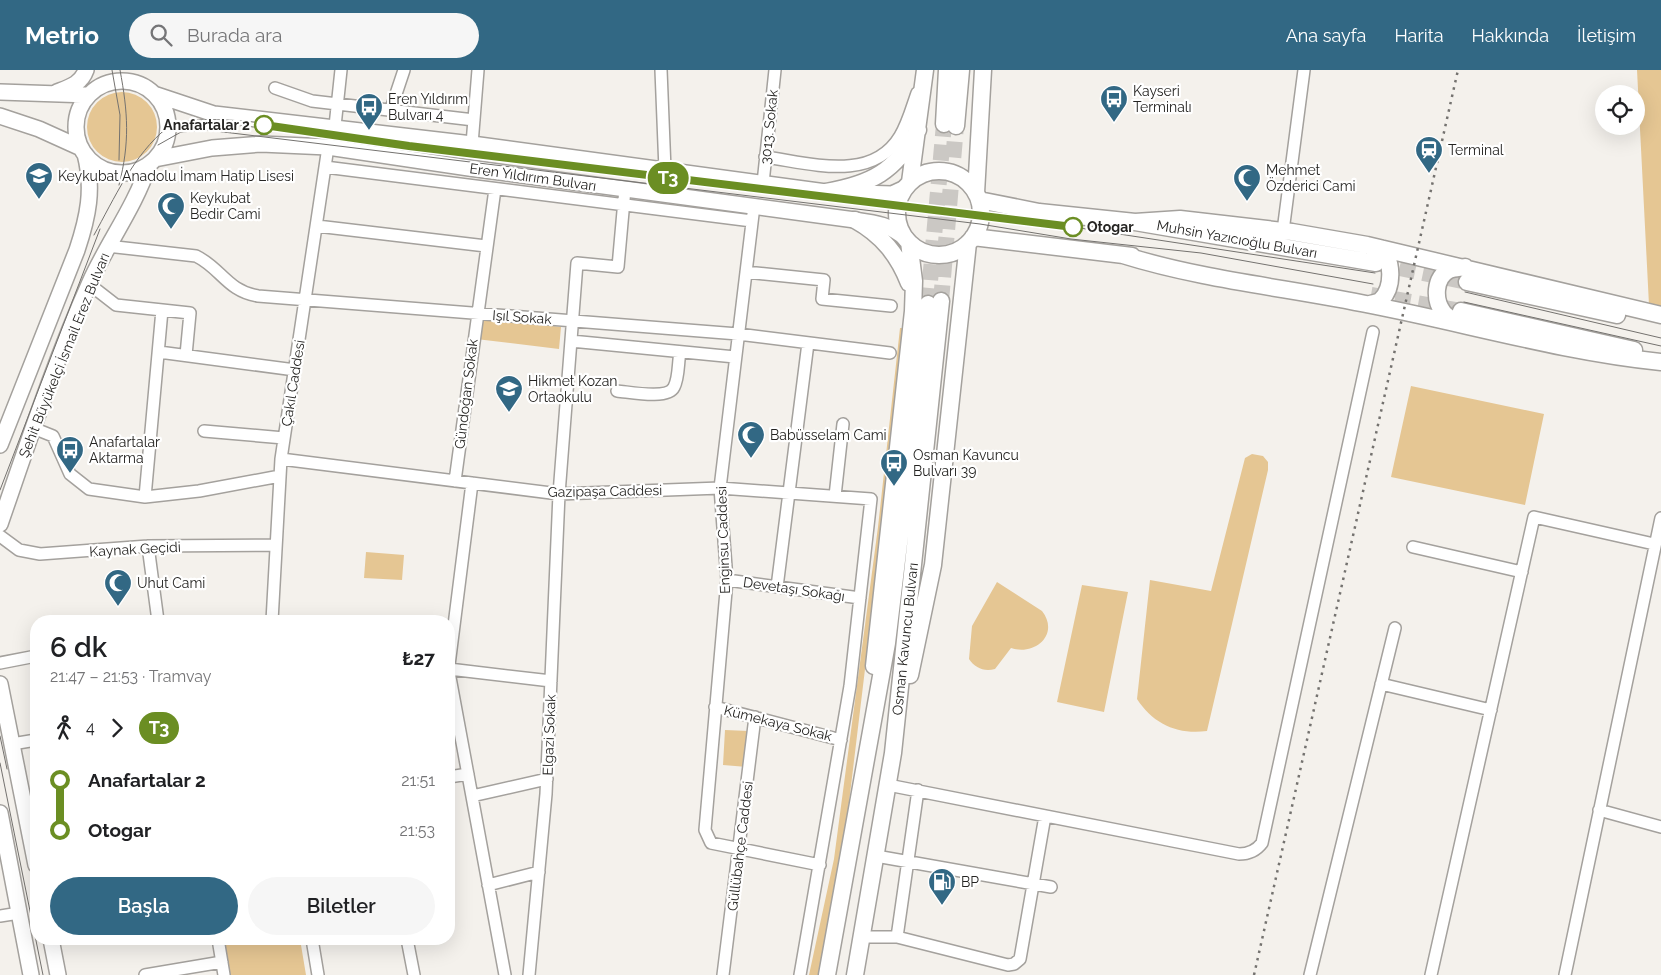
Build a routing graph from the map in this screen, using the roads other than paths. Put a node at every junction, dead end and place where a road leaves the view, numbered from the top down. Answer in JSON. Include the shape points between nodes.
{"nodes":[{"id":1,"x":86,"y":70,"type":"edge"},
{"id":2,"x":93,"y":70,"type":"edge"},
{"id":3,"x":137,"y":70,"type":"edge"},
{"id":4,"x":341,"y":70,"type":"edge"},
{"id":5,"x":404,"y":70,"type":"edge"},
{"id":6,"x":478,"y":70,"type":"edge"},
{"id":7,"x":661,"y":70,"type":"edge"},
{"id":8,"x":775,"y":70,"type":"edge"},
{"id":9,"x":925,"y":70,"type":"edge"},
{"id":10,"x":947,"y":70,"type":"edge"},
{"id":11,"x":960,"y":70,"type":"edge"},
{"id":12,"x":983,"y":70,"type":"edge"},
{"id":13,"x":1304,"y":70,"type":"edge"},
{"id":14,"x":275,"y":88,"type":"dead end"},
{"id":15,"x":151,"y":91,"type":"junction"},
{"id":16,"x":0,"y":92,"type":"edge"},
{"id":17,"x":92,"y":92,"type":"junction"},
{"id":18,"x":52,"y":94,"type":"junction"},
{"id":19,"x":338,"y":103,"type":"junction"},
{"id":20,"x":390,"y":110,"type":"junction"},
{"id":21,"x":0,"y":116,"type":"edge"},
{"id":22,"x":474,"y":120,"type":"junction"},
{"id":23,"x":335,"y":126,"type":"junction"},
{"id":24,"x":918,"y":130,"type":"junction"},
{"id":25,"x":472,"y":144,"type":"junction"},
{"id":26,"x":328,"y":147,"type":"junction"},
{"id":27,"x":83,"y":151,"type":"junction"},
{"id":28,"x":766,"y":157,"type":"junction"},
{"id":29,"x":152,"y":162,"type":"junction"},
{"id":30,"x":325,"y":168,"type":"junction"},
{"id":31,"x":665,"y":170,"type":"junction"},
{"id":32,"x":762,"y":183,"type":"junction"},
{"id":33,"x":907,"y":185,"type":"junction"},
{"id":34,"x":495,"y":189,"type":"junction"},
{"id":35,"x":626,"y":189,"type":"junction"},
{"id":36,"x":826,"y":192,"type":"junction"},
{"id":37,"x":978,"y":197,"type":"junction"},
{"id":38,"x":624,"y":205,"type":"junction"},
{"id":39,"x":753,"y":214,"type":"junction"},
{"id":40,"x":855,"y":220,"type":"junction"},
{"id":41,"x":1135,"y":222,"type":"junction"},
{"id":42,"x":316,"y":226,"type":"junction"},
{"id":43,"x":1283,"y":231,"type":"junction"},
{"id":44,"x":971,"y":240,"type":"junction"},
{"id":45,"x":908,"y":241,"type":"junction"},
{"id":46,"x":107,"y":246,"type":"junction"},
{"id":47,"x":486,"y":246,"type":"junction"},
{"id":48,"x":1378,"y":255,"type":"junction"},
{"id":49,"x":746,"y":272,"type":"junction"},
{"id":50,"x":1466,"y":274,"type":"junction"},
{"id":51,"x":89,"y":284,"type":"junction"},
{"id":52,"x":306,"y":300,"type":"junction"},
{"id":53,"x":928,"y":300,"type":"junction"},
{"id":54,"x":1370,"y":300,"type":"junction"},
{"id":55,"x":891,"y":306,"type":"dead end"},
{"id":56,"x":162,"y":310,"type":"junction"},
{"id":57,"x":477,"y":313,"type":"junction"},
{"id":58,"x":1661,"y":315,"type":"edge"},
{"id":59,"x":1458,"y":317,"type":"junction"},
{"id":60,"x":573,"y":320,"type":"junction"},
{"id":61,"x":1661,"y":325,"type":"edge"},
{"id":62,"x":1372,"y":332,"type":"dead end"},
{"id":63,"x":738,"y":334,"type":"junction"},
{"id":64,"x":571,"y":341,"type":"junction"},
{"id":65,"x":808,"y":343,"type":"junction"},
{"id":66,"x":159,"y":352,"type":"junction"},
{"id":67,"x":680,"y":352,"type":"junction"},
{"id":68,"x":890,"y":353,"type":"dead end"},
{"id":69,"x":186,"y":355,"type":"junction"},
{"id":70,"x":1661,"y":356,"type":"edge"},
{"id":71,"x":735,"y":357,"type":"junction"},
{"id":72,"x":1661,"y":362,"type":"edge"},
{"id":73,"x":295,"y":370,"type":"junction"},
{"id":74,"x":617,"y":391,"type":"dead end"},
{"id":75,"x":844,"y":424,"type":"dead end"},
{"id":76,"x":33,"y":428,"type":"junction"},
{"id":77,"x":204,"y":431,"type":"dead end"},
{"id":78,"x":284,"y":438,"type":"junction"},
{"id":79,"x":0,"y":446,"type":"edge"},
{"id":80,"x":281,"y":459,"type":"junction"},
{"id":81,"x":280,"y":476,"type":"junction"},
{"id":82,"x":456,"y":481,"type":"junction"},
{"id":83,"x":472,"y":483,"type":"junction"},
{"id":84,"x":720,"y":488,"type":"junction"},
{"id":85,"x":790,"y":493,"type":"junction"},
{"id":86,"x":559,"y":494,"type":"junction"},
{"id":87,"x":835,"y":496,"type":"junction"},
{"id":88,"x":145,"y":497,"type":"junction"},
{"id":89,"x":1661,"y":518,"type":"edge"},
{"id":90,"x":0,"y":524,"type":"edge"},
{"id":91,"x":0,"y":536,"type":"edge"},
{"id":92,"x":1657,"y":537,"type":"edge"},
{"id":93,"x":276,"y":545,"type":"junction"},
{"id":94,"x":148,"y":546,"type":"junction"},
{"id":95,"x":1413,"y":547,"type":"dead end"},
{"id":96,"x":1522,"y":572,"type":"junction"},
{"id":97,"x":727,"y":580,"type":"junction"},
{"id":98,"x":777,"y":587,"type":"junction"},
{"id":99,"x":860,"y":598,"type":"junction"},
{"id":100,"x":157,"y":615,"type":"edge"},
{"id":101,"x":272,"y":615,"type":"edge"},
{"id":102,"x":455,"y":617,"type":"edge"},
{"id":103,"x":1395,"y":628,"type":"dead end"},
{"id":104,"x":30,"y":657,"type":"edge"},
{"id":105,"x":0,"y":663,"type":"edge"},
{"id":106,"x":455,"y":672,"type":"edge"},
{"id":107,"x":551,"y":681,"type":"junction"},
{"id":108,"x":0,"y":684,"type":"edge"},
{"id":109,"x":1381,"y":684,"type":"junction"},
{"id":110,"x":455,"y":704,"type":"edge"},
{"id":111,"x":715,"y":707,"type":"junction"},
{"id":112,"x":1491,"y":710,"type":"junction"},
{"id":113,"x":754,"y":717,"type":"junction"},
{"id":114,"x":841,"y":740,"type":"junction"},
{"id":115,"x":30,"y":741,"type":"edge"},
{"id":116,"x":12,"y":744,"type":"junction"},
{"id":117,"x":893,"y":753,"type":"junction"},
{"id":118,"x":468,"y":774,"type":"junction"},
{"id":119,"x":455,"y":776,"type":"edge"},
{"id":120,"x":547,"y":779,"type":"junction"},
{"id":121,"x":888,"y":784,"type":"junction"},
{"id":122,"x":918,"y":790,"type":"junction"},
{"id":123,"x":472,"y":796,"type":"junction"},
{"id":124,"x":1599,"y":810,"type":"junction"},
{"id":125,"x":0,"y":813,"type":"edge"},
{"id":126,"x":1045,"y":816,"type":"junction"},
{"id":127,"x":30,"y":817,"type":"edge"},
{"id":128,"x":1661,"y":827,"type":"edge"},
{"id":129,"x":2,"y":832,"type":"edge"},
{"id":130,"x":740,"y":850,"type":"junction"},
{"id":131,"x":876,"y":856,"type":"junction"},
{"id":132,"x":908,"y":862,"type":"junction"},
{"id":133,"x":820,"y":865,"type":"junction"},
{"id":134,"x":539,"y":872,"type":"junction"},
{"id":135,"x":488,"y":884,"type":"junction"},
{"id":136,"x":1033,"y":884,"type":"junction"},
{"id":137,"x":1051,"y":887,"type":"dead end"},
{"id":138,"x":19,"y":912,"type":"junction"},
{"id":139,"x":0,"y":916,"type":"edge"},
{"id":140,"x":862,"y":937,"type":"junction"},
{"id":141,"x":898,"y":937,"type":"junction"},
{"id":142,"x":51,"y":945,"type":"edge"},
{"id":143,"x":219,"y":945,"type":"edge"},
{"id":144,"x":313,"y":945,"type":"edge"},
{"id":145,"x":409,"y":945,"type":"edge"},
{"id":146,"x":222,"y":962,"type":"junction"},
{"id":147,"x":31,"y":975,"type":"edge"},
{"id":148,"x":58,"y":975,"type":"edge"},
{"id":149,"x":145,"y":975,"type":"edge"},
{"id":150,"x":224,"y":975,"type":"edge"},
{"id":151,"x":318,"y":975,"type":"edge"},
{"id":152,"x":414,"y":975,"type":"edge"},
{"id":153,"x":505,"y":975,"type":"edge"},
{"id":154,"x":529,"y":975,"type":"edge"},
{"id":155,"x":723,"y":975,"type":"edge"},
{"id":156,"x":800,"y":975,"type":"edge"},
{"id":157,"x":827,"y":975,"type":"edge"},
{"id":158,"x":855,"y":975,"type":"edge"},
{"id":159,"x":1310,"y":975,"type":"edge"},
{"id":160,"x":1431,"y":975,"type":"edge"},
{"id":161,"x":1564,"y":975,"type":"edge"}],
"edges":[{"from":1,"to":18,"type":"main road","via":[[82,80]]},
{"from":2,"to":17,"type":"main road"},
{"from":3,"to":15,"type":"main road"},
{"from":4,"to":19,"type":"street"},
{"from":5,"to":20,"type":"street"},
{"from":6,"to":22,"type":"street"},
{"from":7,"to":31,"type":"street"},
{"from":8,"to":28,"type":"street","name":"3013. Sokak"},
{"from":9,"to":24,"type":"highway"},
{"from":9,"to":28,"type":"street","via":[[901,135],[878,159],[843,167]]},
{"from":10,"to":11,"type":"highway","via":[[950,125]]},
{"from":12,"to":37,"type":"highway"},
{"from":13,"to":43,"type":"street"},
{"from":14,"to":19,"type":"street","via":[[299,98]]},
{"from":15,"to":17,"type":"main road","via":[[125,81],[109,82]]},
{"from":15,"to":23,"type":"main road","name":"Eren Yıldırım Bulvarı","via":[[214,114]]},
{"from":15,"to":29,"type":"main road","via":[[164,107],[168,128],[167,138]]},
{"from":16,"to":18,"type":"main road"},
{"from":17,"to":18,"type":"main road"},
{"from":17,"to":27,"type":"main road","via":[[80,108],[76,124]]},
{"from":19,"to":20,"type":"street"},
{"from":19,"to":23,"type":"street"},
{"from":20,"to":22,"type":"street"},
{"from":21,"to":27,"type":"main road","via":[[39,129]]},
{"from":22,"to":25,"type":"street"},
{"from":23,"to":25,"type":"main road","name":"Eren Yıldırım Bulvarı"},
{"from":24,"to":33,"type":"highway"},
{"from":24,"to":36,"type":"highway","via":[[903,154],[882,174],[862,184]]},
{"from":25,"to":31,"type":"main road","name":"Eren Yıldırım Bulvarı"},
{"from":26,"to":29,"type":"main road","name":"Eren Yıldırım Bulvarı","via":[[262,144],[212,148]]},
{"from":26,"to":30,"type":"street","name":"Çakıl Caddesi"},
{"from":26,"to":35,"type":"main road","name":"Eren Yıldırım Bulvarı"},
{"from":27,"to":29,"type":"main road","via":[[96,166],[111,172],[130,173]]},
{"from":27,"to":79,"type":"main road","name":"Şehit Büyükelçi İsmail Erez Bulvarı","via":[[90,186],[87,217]]},
{"from":28,"to":32,"type":"street","name":"3013. Sokak"},
{"from":29,"to":46,"type":"main road","name":"Şehit Büyükelçi İsmail Erez Bulvarı","via":[[136,198]]},
{"from":30,"to":34,"type":"street"},
{"from":30,"to":42,"type":"street","name":"Çakıl Caddesi"},
{"from":31,"to":32,"type":"main road","name":"Eren Yıldırım Bulvarı"},
{"from":32,"to":36,"type":"main road","name":"Eren Yıldırım Bulvarı"},
{"from":33,"to":36,"type":"main road","name":"Eren Yıldırım Bulvarı","via":[[892,194]]},
{"from":33,"to":37,"type":"highway","via":[[923,174],[946,171],[960,176]]},
{"from":33,"to":45,"type":"highway","via":[[897,214]]},
{"from":34,"to":38,"type":"street"},
{"from":34,"to":47,"type":"street","name":"Gündoğan Sokak"},
{"from":35,"to":38,"type":"street"},
{"from":35,"to":39,"type":"main road","name":"Eren Yıldırım Bulvarı"},
{"from":37,"to":41,"type":"highway","name":"Muhsin Yazıcıoğlu Bulvarı","via":[[1039,212]]},
{"from":37,"to":44,"type":"highway","via":[[980,224]]},
{"from":38,"to":39,"type":"street"},
{"from":38,"to":60,"type":"street","name":"Elgazi Sokak","via":[[618,267],[577,263]]},
{"from":39,"to":40,"type":"main road","name":"Eren Yıldırım Bulvarı"},
{"from":39,"to":49,"type":"street","name":"Enginsu Caddesi"},
{"from":40,"to":45,"type":"main road","name":"Eren Yıldırım Bulvarı","via":[[889,226]]},
{"from":40,"to":53,"type":"highway","via":[[876,234],[892,251]]},
{"from":41,"to":43,"type":"highway","via":[[1180,219]]},
{"from":41,"to":48,"type":"highway","name":"Muhsin Yazıcıoğlu Bulvarı"},
{"from":42,"to":47,"type":"street"},
{"from":42,"to":52,"type":"street","name":"Çakıl Caddesi"},
{"from":43,"to":48,"type":"highway"},
{"from":44,"to":45,"type":"highway","via":[[955,252],[940,255],[925,252]]},
{"from":44,"to":54,"type":"highway","via":[[1205,264]]},
{"from":44,"to":117,"type":"highway","via":[[933,564]]},
{"from":45,"to":53,"type":"highway"},
{"from":46,"to":51,"type":"main road","name":"Şehit Büyükelçi İsmail Erez Bulvarı"},
{"from":46,"to":52,"type":"street","name":"Işıl Sokak","via":[[196,256],[245,293]]},
{"from":47,"to":57,"type":"street","name":"Gündoğan Sokak"},
{"from":48,"to":50,"type":"highway"},
{"from":48,"to":54,"type":"highway","via":[[1387,254],[1390,262],[1387,291],[1380,301]]},
{"from":49,"to":55,"type":"street","via":[[824,280],[822,299]]},
{"from":49,"to":63,"type":"street","name":"Enginsu Caddesi"},
{"from":50,"to":58,"type":"highway"},
{"from":50,"to":59,"type":"highway","via":[[1449,270],[1439,280],[1436,292],[1443,313]]},
{"from":50,"to":61,"type":"highway"},
{"from":51,"to":56,"type":"street","via":[[116,305]]},
{"from":51,"to":76,"type":"main road","name":"Şehit Büyükelçi İsmail Erez Bulvarı"},
{"from":52,"to":57,"type":"street","name":"Işıl Sokak"},
{"from":52,"to":73,"type":"street","name":"Çakıl Caddesi"},
{"from":53,"to":117,"type":"highway","name":"Osman Kavuncu Bulvarı"},
{"from":53,"to":157,"type":"highway","via":[[875,651],[869,748]]},
{"from":54,"to":59,"type":"highway"},
{"from":56,"to":66,"type":"street"},
{"from":56,"to":69,"type":"street","via":[[190,313]]},
{"from":57,"to":60,"type":"street","name":"Işıl Sokak"},
{"from":57,"to":82,"type":"street","name":"Gündoğan Sokak"},
{"from":59,"to":70,"type":"highway"},
{"from":59,"to":72,"type":"highway","via":[[1611,357]]},
{"from":60,"to":63,"type":"street","name":"Işıl Sokak"},
{"from":60,"to":64,"type":"street","name":"Elgazi Sokak"},
{"from":62,"to":126,"type":"street","via":[[1262,843],[1253,852],[1240,854]]},
{"from":63,"to":65,"type":"street","name":"Işıl Sokak"},
{"from":63,"to":71,"type":"street","name":"Enginsu Caddesi"},
{"from":64,"to":67,"type":"street"},
{"from":64,"to":86,"type":"street","name":"Elgazi Sokak"},
{"from":65,"to":68,"type":"street","name":"Işıl Sokak"},
{"from":65,"to":85,"type":"street"},
{"from":66,"to":69,"type":"street"},
{"from":66,"to":88,"type":"street"},
{"from":67,"to":71,"type":"street"},
{"from":67,"to":74,"type":"street","via":[[675,386],[671,392],[663,395]]},
{"from":69,"to":73,"type":"street"},
{"from":71,"to":84,"type":"street","name":"Enginsu Caddesi"},
{"from":73,"to":78,"type":"street","name":"Çakıl Caddesi"},
{"from":75,"to":87,"type":"street"},
{"from":76,"to":88,"type":"street","via":[[52,436],[70,474],[89,489]]},
{"from":76,"to":90,"type":"main road","name":"Şehit Büyükelçi İsmail Erez Bulvarı"},
{"from":77,"to":78,"type":"street"},
{"from":78,"to":80,"type":"street","name":"Çakıl Caddesi"},
{"from":80,"to":81,"type":"street","name":"Çakıl Caddesi"},
{"from":80,"to":82,"type":"street","name":"Gazipaşa Caddesi"},
{"from":81,"to":88,"type":"street"},
{"from":81,"to":93,"type":"street","name":"Çakıl Caddesi"},
{"from":82,"to":83,"type":"street","name":"Gazipaşa Caddesi"},
{"from":83,"to":86,"type":"street","name":"Gazipaşa Caddesi"},
{"from":83,"to":102,"type":"street"},
{"from":84,"to":85,"type":"street","name":"Gazipaşa Caddesi"},
{"from":84,"to":86,"type":"street","name":"Gazipaşa Caddesi"},
{"from":84,"to":97,"type":"street","name":"Enginsu Caddesi"},
{"from":85,"to":87,"type":"street","name":"Gazipaşa Caddesi"},
{"from":85,"to":98,"type":"street"},
{"from":86,"to":107,"type":"street","name":"Elgazi Sokak"},
{"from":87,"to":99,"type":"street","name":"Gazipaşa Caddesi","via":[[871,499]]},
{"from":89,"to":92,"type":"street"},
{"from":91,"to":94,"type":"street","name":"Kaynak Geçidi","via":[[12,547],[33,554]]},
{"from":92,"to":96,"type":"street","via":[[1534,517]]},
{"from":92,"to":124,"type":"street"},
{"from":93,"to":94,"type":"street","name":"Kaynak Geçidi"},
{"from":93,"to":101,"type":"street","name":"Çakıl Caddesi"},
{"from":94,"to":100,"type":"street"},
{"from":95,"to":96,"type":"street"},
{"from":96,"to":112,"type":"street"},
{"from":97,"to":98,"type":"street","name":"Devetaşı Sokağı"},
{"from":97,"to":111,"type":"street","name":"Enginsu Caddesi"},
{"from":98,"to":99,"type":"street","name":"Devetaşı Sokağı"},
{"from":99,"to":114,"type":"street"},
{"from":103,"to":109,"type":"street"},
{"from":104,"to":105,"type":"street"},
{"from":106,"to":107,"type":"street"},
{"from":107,"to":120,"type":"street","name":"Elgazi Sokak"},
{"from":108,"to":116,"type":"main road"},
{"from":109,"to":112,"type":"street"},
{"from":109,"to":159,"type":"street"},
{"from":110,"to":118,"type":"street"},
{"from":111,"to":113,"type":"street","name":"Kümekaya Sokak"},
{"from":111,"to":130,"type":"street","name":"Enginsu Caddesi","via":[[705,830],[711,843]]},
{"from":112,"to":160,"type":"street"},
{"from":113,"to":114,"type":"street","name":"Kümekaya Sokak"},
{"from":113,"to":130,"type":"street","name":"Güllübahçe Caddesi"},
{"from":114,"to":133,"type":"street"},
{"from":115,"to":116,"type":"street"},
{"from":116,"to":127,"type":"main road"},
{"from":117,"to":121,"type":"highway","name":"Osman Kavuncu Bulvarı"},
{"from":118,"to":119,"type":"street"},
{"from":118,"to":123,"type":"street"},
{"from":120,"to":123,"type":"street"},
{"from":120,"to":134,"type":"street","name":"Elgazi Sokak"},
{"from":121,"to":122,"type":"street"},
{"from":121,"to":131,"type":"highway","name":"Osman Kavuncu Bulvarı"},
{"from":122,"to":126,"type":"street"},
{"from":122,"to":132,"type":"street"},
{"from":123,"to":135,"type":"street"},
{"from":124,"to":128,"type":"street"},
{"from":124,"to":161,"type":"street"},
{"from":125,"to":129,"type":"main road"},
{"from":126,"to":136,"type":"street"},
{"from":129,"to":138,"type":"main road"},
{"from":130,"to":133,"type":"street"},
{"from":130,"to":155,"type":"street","name":"Güllübahçe Caddesi"},
{"from":131,"to":132,"type":"street"},
{"from":131,"to":140,"type":"highway","name":"Osman Kavuncu Bulvarı"},
{"from":132,"to":136,"type":"street"},
{"from":132,"to":141,"type":"street"},
{"from":133,"to":156,"type":"street"},
{"from":134,"to":135,"type":"street"},
{"from":134,"to":154,"type":"street","name":"Elgazi Sokak"},
{"from":135,"to":153,"type":"street"},
{"from":136,"to":137,"type":"street"},
{"from":136,"to":141,"type":"street","via":[[1020,959],[1014,964]]},
{"from":138,"to":139,"type":"street"},
{"from":138,"to":147,"type":"main road"},
{"from":140,"to":141,"type":"street"},
{"from":140,"to":158,"type":"highway","name":"Osman Kavuncu Bulvarı"},
{"from":142,"to":148,"type":"main road"},
{"from":143,"to":146,"type":"street"},
{"from":144,"to":151,"type":"street"},
{"from":145,"to":152,"type":"street"},
{"from":146,"to":149,"type":"street"},
{"from":146,"to":150,"type":"street"}]}
